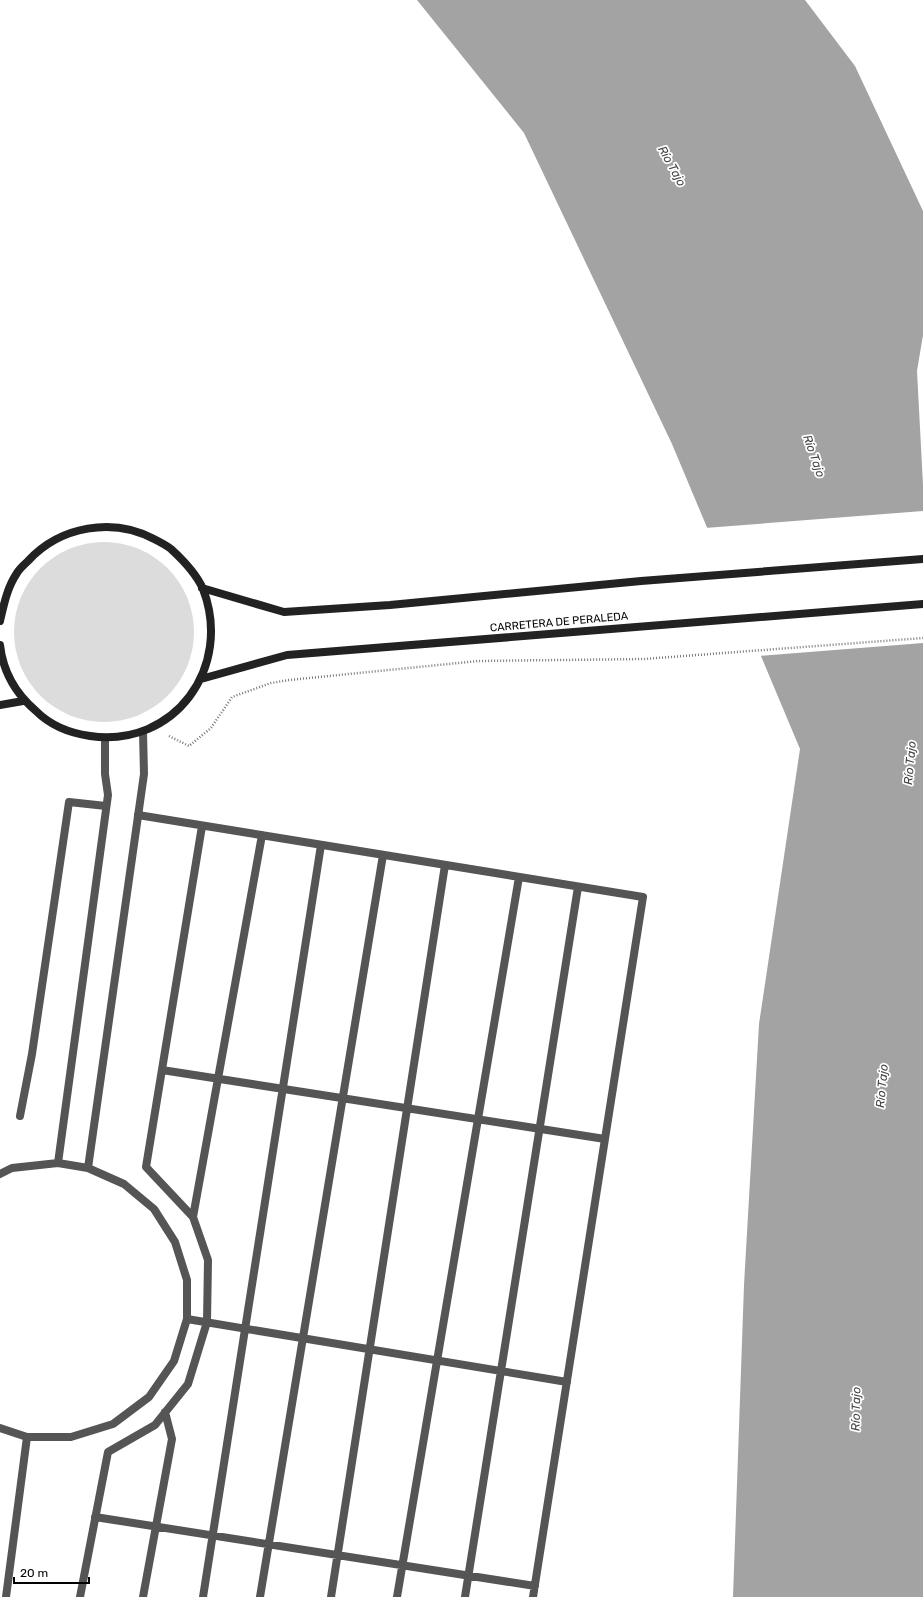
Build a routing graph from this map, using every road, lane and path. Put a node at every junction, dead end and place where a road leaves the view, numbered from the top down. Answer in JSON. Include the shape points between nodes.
{"nodes":[{"id":1,"x":923,"y":559,"type":"edge"},
{"id":2,"x":202,"y":588,"type":"junction"},
{"id":3,"x":2,"y":598,"type":"edge"},
{"id":4,"x":923,"y":604,"type":"edge"},
{"id":5,"x":0,"y":621,"type":"edge"},
{"id":6,"x":923,"y":638,"type":"edge"},
{"id":7,"x":0,"y":645,"type":"edge"},
{"id":8,"x":0,"y":654,"type":"edge"},
{"id":9,"x":201,"y":679,"type":"junction"},
{"id":10,"x":24,"y":701,"type":"junction"},
{"id":11,"x":0,"y":706,"type":"edge"},
{"id":12,"x":152,"y":727,"type":"junction"},
{"id":13,"x":143,"y":732,"type":"junction"},
{"id":14,"x":105,"y":738,"type":"junction"},
{"id":15,"x":106,"y":806,"type":"junction"},
{"id":16,"x":138,"y":815,"type":"junction"},
{"id":17,"x":202,"y":826,"type":"junction"},
{"id":18,"x":262,"y":835,"type":"junction"},
{"id":19,"x":321,"y":845,"type":"junction"},
{"id":20,"x":383,"y":855,"type":"junction"},
{"id":21,"x":445,"y":865,"type":"junction"},
{"id":22,"x":519,"y":877,"type":"junction"},
{"id":23,"x":578,"y":887,"type":"junction"},
{"id":24,"x":162,"y":1070,"type":"junction"},
{"id":25,"x":218,"y":1078,"type":"junction"},
{"id":26,"x":283,"y":1088,"type":"junction"},
{"id":27,"x":343,"y":1098,"type":"junction"},
{"id":28,"x":407,"y":1108,"type":"junction"},
{"id":29,"x":20,"y":1116,"type":"dead end"},
{"id":30,"x":478,"y":1119,"type":"junction"},
{"id":31,"x":540,"y":1129,"type":"junction"},
{"id":32,"x":605,"y":1139,"type":"junction"},
{"id":33,"x":58,"y":1163,"type":"junction"},
{"id":34,"x":88,"y":1168,"type":"junction"},
{"id":35,"x":0,"y":1174,"type":"edge"},
{"id":36,"x":193,"y":1217,"type":"junction"},
{"id":37,"x":187,"y":1319,"type":"junction"},
{"id":38,"x":206,"y":1322,"type":"junction"},
{"id":39,"x":245,"y":1329,"type":"junction"},
{"id":40,"x":303,"y":1338,"type":"junction"},
{"id":41,"x":370,"y":1349,"type":"junction"},
{"id":42,"x":437,"y":1361,"type":"junction"},
{"id":43,"x":501,"y":1371,"type":"junction"},
{"id":44,"x":566,"y":1382,"type":"junction"},
{"id":45,"x":165,"y":1412,"type":"junction"},
{"id":46,"x":0,"y":1428,"type":"edge"},
{"id":47,"x":27,"y":1437,"type":"junction"},
{"id":48,"x":95,"y":1517,"type":"junction"},
{"id":49,"x":156,"y":1526,"type":"junction"},
{"id":50,"x":213,"y":1535,"type":"junction"},
{"id":51,"x":269,"y":1544,"type":"junction"},
{"id":52,"x":338,"y":1555,"type":"junction"},
{"id":53,"x":403,"y":1565,"type":"junction"},
{"id":54,"x":468,"y":1575,"type":"junction"},
{"id":55,"x":535,"y":1586,"type":"junction"},
{"id":56,"x":6,"y":1597,"type":"edge"},
{"id":57,"x":80,"y":1597,"type":"edge"},
{"id":58,"x":143,"y":1597,"type":"edge"},
{"id":59,"x":203,"y":1597,"type":"edge"},
{"id":60,"x":260,"y":1597,"type":"edge"},
{"id":61,"x":331,"y":1597,"type":"edge"},
{"id":62,"x":397,"y":1597,"type":"edge"},
{"id":63,"x":465,"y":1597,"type":"edge"},
{"id":64,"x":533,"y":1597,"type":"edge"}],
"edges":[{"from":1,"to":2,"type":"main road","via":[[641,581],[390,606],[284,612]]},
{"from":2,"to":3,"type":"main road","via":[[187,564],[167,545],[142,532],[115,526],[87,528],[60,536],[37,551],[18,572]]},
{"from":2,"to":9,"type":"main road","via":[[211,618],[210,649]]},
{"from":3,"to":5,"type":"main road"},
{"from":4,"to":9,"type":"main road","name":"CARRETERA DE PERALEDA","via":[[287,655]]},
{"from":6,"to":12,"type":"path","via":[[644,659],[478,661],[289,680],[271,683],[232,697],[211,728],[189,746]]},
{"from":7,"to":8,"type":"main road"},
{"from":8,"to":10,"type":"main road","via":[[13,686]]},
{"from":9,"to":12,"type":"main road","via":[[172,715]]},
{"from":10,"to":11,"type":"main road"},
{"from":10,"to":14,"type":"main road","via":[[46,721],[60,728],[74,734]]},
{"from":12,"to":13,"type":"main road"},
{"from":13,"to":14,"type":"main road"},
{"from":13,"to":16,"type":"street","via":[[144,774]]},
{"from":14,"to":15,"type":"street","via":[[108,795]]},
{"from":15,"to":29,"type":"street","via":[[69,802],[34,1046]]},
{"from":15,"to":33,"type":"street"},
{"from":16,"to":17,"type":"street"},
{"from":16,"to":34,"type":"street"},
{"from":17,"to":18,"type":"street"},
{"from":17,"to":24,"type":"street"},
{"from":18,"to":19,"type":"street"},
{"from":18,"to":25,"type":"street"},
{"from":19,"to":20,"type":"street"},
{"from":19,"to":26,"type":"street"},
{"from":20,"to":21,"type":"street"},
{"from":20,"to":27,"type":"street"},
{"from":21,"to":22,"type":"street"},
{"from":21,"to":28,"type":"street"},
{"from":22,"to":23,"type":"street"},
{"from":22,"to":30,"type":"street"},
{"from":23,"to":31,"type":"street"},
{"from":23,"to":32,"type":"street","via":[[643,897]]},
{"from":24,"to":25,"type":"street"},
{"from":24,"to":36,"type":"street","via":[[146,1167]]},
{"from":25,"to":26,"type":"street"},
{"from":25,"to":36,"type":"street"},
{"from":26,"to":27,"type":"street"},
{"from":26,"to":39,"type":"street"},
{"from":27,"to":28,"type":"street"},
{"from":27,"to":40,"type":"street"},
{"from":28,"to":30,"type":"street"},
{"from":28,"to":41,"type":"street"},
{"from":30,"to":31,"type":"street"},
{"from":30,"to":42,"type":"street"},
{"from":31,"to":32,"type":"street"},
{"from":31,"to":43,"type":"street"},
{"from":32,"to":44,"type":"street"},
{"from":33,"to":34,"type":"street"},
{"from":33,"to":35,"type":"street","via":[[12,1168]]},
{"from":34,"to":37,"type":"street","via":[[124,1184],[154,1209],[175,1242],[187,1280]]},
{"from":36,"to":38,"type":"street","via":[[208,1260]]},
{"from":37,"to":38,"type":"street"},
{"from":37,"to":47,"type":"street","via":[[174,1361],[166,1373],[149,1397],[113,1424],[71,1437]]},
{"from":38,"to":39,"type":"street"},
{"from":38,"to":45,"type":"street","via":[[188,1384]]},
{"from":39,"to":40,"type":"street"},
{"from":39,"to":50,"type":"street"},
{"from":40,"to":41,"type":"street"},
{"from":40,"to":51,"type":"street"},
{"from":41,"to":42,"type":"street"},
{"from":41,"to":52,"type":"street"},
{"from":42,"to":43,"type":"street"},
{"from":42,"to":53,"type":"street"},
{"from":43,"to":44,"type":"street"},
{"from":43,"to":54,"type":"street"},
{"from":44,"to":55,"type":"street"},
{"from":45,"to":48,"type":"street","via":[[155,1425],[108,1452]]},
{"from":45,"to":49,"type":"street","via":[[172,1439]]},
{"from":46,"to":47,"type":"street"},
{"from":47,"to":56,"type":"street"},
{"from":48,"to":49,"type":"street"},
{"from":48,"to":57,"type":"street"},
{"from":49,"to":50,"type":"street"},
{"from":49,"to":58,"type":"street"},
{"from":50,"to":51,"type":"street"},
{"from":50,"to":59,"type":"street"},
{"from":51,"to":52,"type":"street"},
{"from":51,"to":60,"type":"street"},
{"from":52,"to":53,"type":"street"},
{"from":52,"to":61,"type":"street"},
{"from":53,"to":54,"type":"street"},
{"from":53,"to":62,"type":"street"},
{"from":54,"to":55,"type":"street"},
{"from":54,"to":63,"type":"street"},
{"from":55,"to":64,"type":"street"}]}
